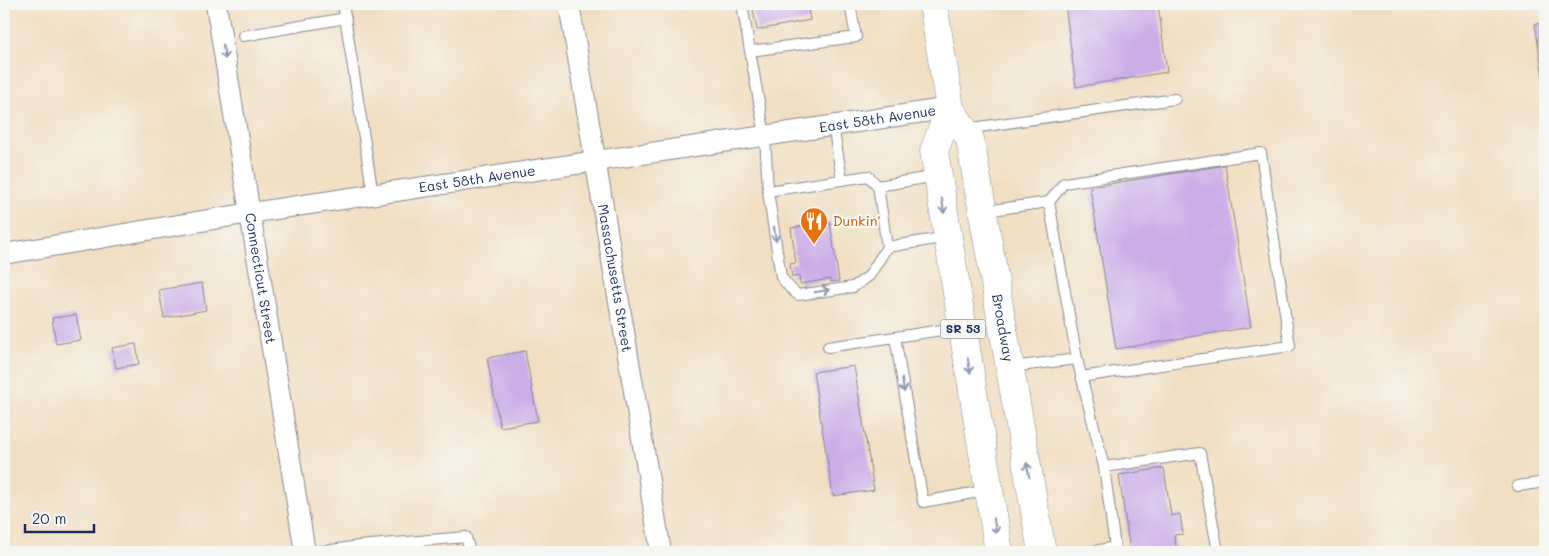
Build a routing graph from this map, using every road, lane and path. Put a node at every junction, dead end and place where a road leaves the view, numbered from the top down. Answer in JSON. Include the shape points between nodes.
{"nodes":[{"id":1,"x":216,"y":4,"type":"edge"},
{"id":2,"x":343,"y":4,"type":"edge"},
{"id":3,"x":569,"y":4,"type":"edge"},
{"id":4,"x":742,"y":4,"type":"edge"},
{"id":5,"x":850,"y":4,"type":"edge"},
{"id":6,"x":933,"y":4,"type":"edge"},
{"id":7,"x":346,"y":18,"type":"junction"},
{"id":8,"x":243,"y":36,"type":"dead end"},
{"id":9,"x":750,"y":51,"type":"junction"},
{"id":10,"x":1175,"y":99,"type":"dead end"},
{"id":11,"x":957,"y":118,"type":"junction"},
{"id":12,"x":834,"y":125,"type":"junction"},
{"id":13,"x":765,"y":136,"type":"junction"},
{"id":14,"x":596,"y":161,"type":"junction"},
{"id":15,"x":938,"y":176,"type":"junction"},
{"id":16,"x":842,"y":180,"type":"junction"},
{"id":17,"x":878,"y":186,"type":"junction"},
{"id":18,"x":768,"y":191,"type":"junction"},
{"id":19,"x":373,"y":195,"type":"junction"},
{"id":20,"x":1049,"y":202,"type":"junction"},
{"id":21,"x":984,"y":211,"type":"junction"},
{"id":22,"x":250,"y":213,"type":"junction"},
{"id":23,"x":948,"y":237,"type":"junction"},
{"id":24,"x":888,"y":247,"type":"junction"},
{"id":25,"x":4,"y":254,"type":"edge"},
{"id":26,"x":962,"y":327,"type":"junction"},
{"id":27,"x":895,"y":337,"type":"junction"},
{"id":28,"x":828,"y":347,"type":"dead end"},
{"id":29,"x":1076,"y":359,"type":"junction"},
{"id":30,"x":1010,"y":368,"type":"junction"},
{"id":31,"x":1081,"y":377,"type":"junction"},
{"id":32,"x":1104,"y":467,"type":"junction"},
{"id":33,"x":1545,"y":482,"type":"edge"},
{"id":34,"x":1518,"y":486,"type":"dead end"},
{"id":35,"x":989,"y":490,"type":"junction"},
{"id":36,"x":359,"y":549,"type":"edge"},
{"id":37,"x":305,"y":552,"type":"edge"},
{"id":38,"x":318,"y":552,"type":"edge"},
{"id":39,"x":470,"y":552,"type":"edge"},
{"id":40,"x":661,"y":552,"type":"edge"},
{"id":41,"x":999,"y":552,"type":"edge"},
{"id":42,"x":1042,"y":552,"type":"edge"},
{"id":43,"x":1090,"y":552,"type":"edge"},
{"id":44,"x":1218,"y":552,"type":"edge"}],
"edges":[{"from":1,"to":22,"type":"street","name":"Connecticut Street","one_way":true},
{"from":2,"to":7,"type":"lane"},
{"from":3,"to":14,"type":"street","name":"Massachusetts Street"},
{"from":4,"to":9,"type":"lane"},
{"from":5,"to":9,"type":"lane","via":[[856,37]]},
{"from":6,"to":11,"type":"main road","name":"Broadway","number":"SR 53"},
{"from":7,"to":8,"type":"lane"},
{"from":7,"to":19,"type":"lane"},
{"from":9,"to":13,"type":"lane"},
{"from":10,"to":11,"type":"lane"},
{"from":11,"to":12,"type":"street","name":"East 58th Avenue"},
{"from":11,"to":15,"type":"main road","name":"Broadway","number":"SR 53","via":[[934,151]]},
{"from":11,"to":21,"type":"main road","name":"Broadway","number":"SR 53","via":[[970,139]]},
{"from":12,"to":13,"type":"street","name":"East 58th Avenue"},
{"from":12,"to":16,"type":"lane"},
{"from":13,"to":14,"type":"street","name":"East 58th Avenue"},
{"from":13,"to":18,"type":"lane"},
{"from":14,"to":19,"type":"street","name":"East 58th Avenue"},
{"from":14,"to":40,"type":"street","name":"Massachusetts Street"},
{"from":15,"to":17,"type":"lane"},
{"from":15,"to":23,"type":"main road","name":"Broadway","number":"SR 53","one_way":true},
{"from":16,"to":17,"type":"lane","via":[[868,176]]},
{"from":16,"to":18,"type":"lane"},
{"from":17,"to":24,"type":"lane"},
{"from":18,"to":24,"type":"lane","one_way":true,"via":[[781,277],[798,295],[853,287],[869,276]]},
{"from":19,"to":22,"type":"street","name":"East 58th Avenue"},
{"from":20,"to":21,"type":"lane"},
{"from":20,"to":29,"type":"lane"},
{"from":20,"to":31,"type":"lane","via":[[1064,183],[1261,153],[1290,346]]},
{"from":21,"to":30,"type":"main road","name":"Broadway","number":"SR 53"},
{"from":22,"to":25,"type":"street","name":"East 58th Avenue"},
{"from":22,"to":37,"type":"street","name":"Connecticut Street"},
{"from":23,"to":24,"type":"lane"},
{"from":23,"to":26,"type":"main road","name":"Broadway","number":"SR 53"},
{"from":26,"to":27,"type":"lane"},
{"from":26,"to":35,"type":"main road","name":"Broadway","number":"SR 53","one_way":true},
{"from":27,"to":28,"type":"lane"},
{"from":27,"to":35,"type":"lane","one_way":true,"via":[[923,502]]},
{"from":29,"to":30,"type":"lane"},
{"from":29,"to":31,"type":"lane"},
{"from":42,"to":30,"type":"main road","name":"Broadway","number":"SR 53","one_way":true},
{"from":31,"to":32,"type":"lane"},
{"from":32,"to":43,"type":"lane","via":[[1116,548]]},
{"from":32,"to":44,"type":"lane","via":[[1200,453]]},
{"from":33,"to":34,"type":"lane"},
{"from":35,"to":41,"type":"main road","name":"Broadway","number":"SR 53","one_way":true},
{"from":36,"to":38,"type":"lane"},
{"from":36,"to":39,"type":"lane","via":[[466,537]]}]}
